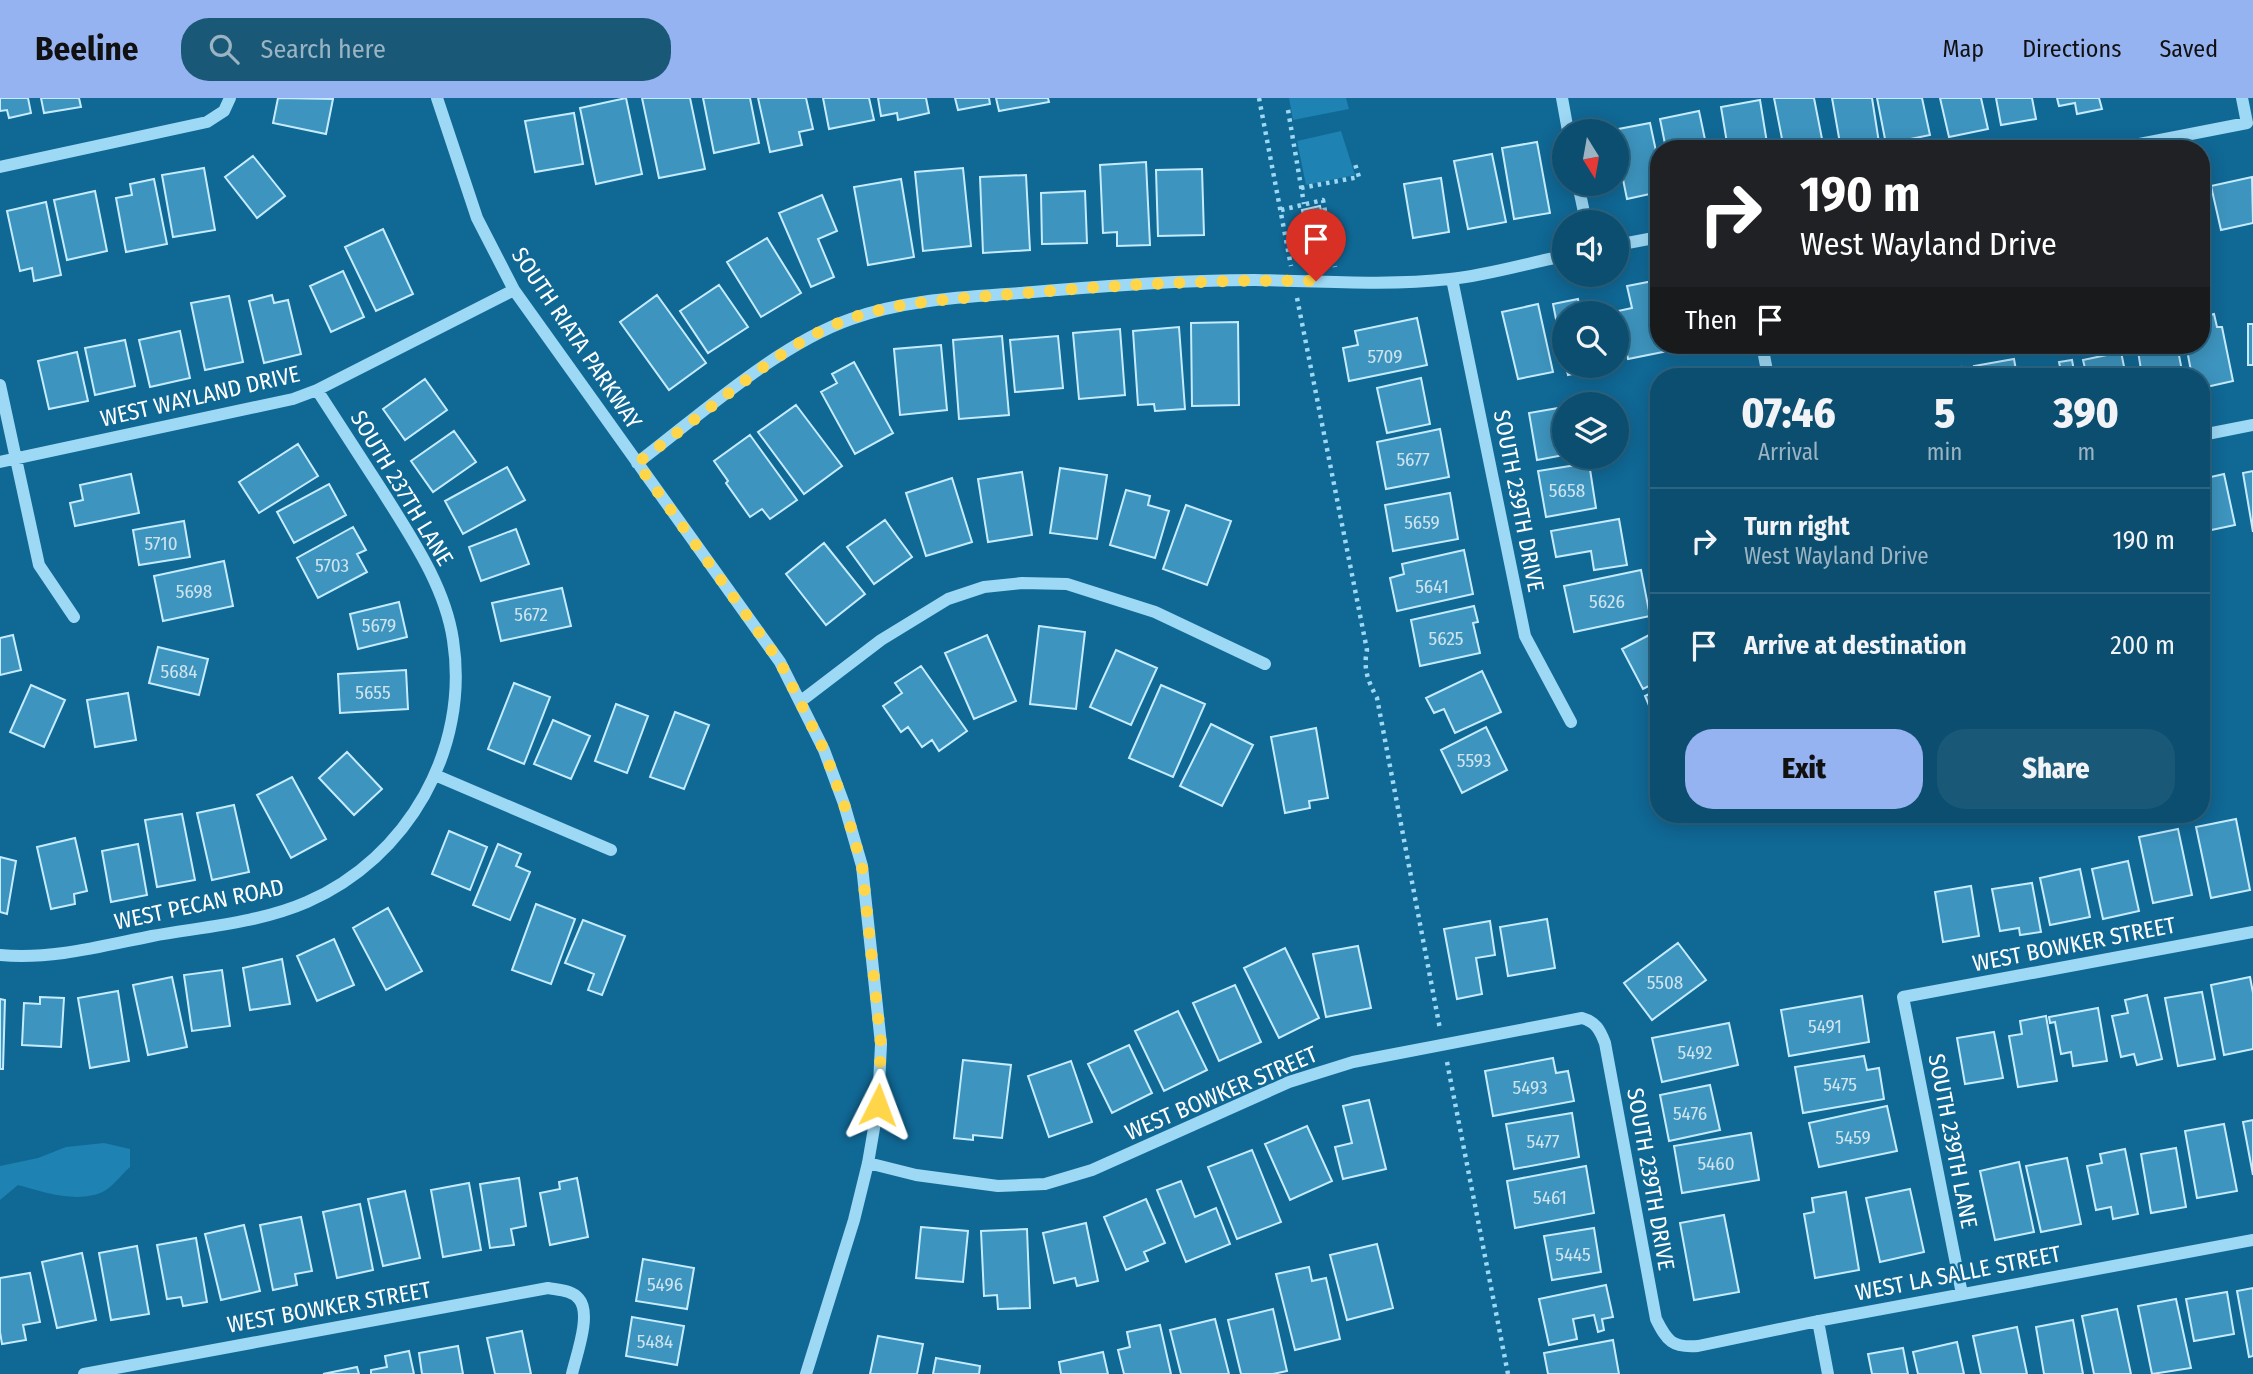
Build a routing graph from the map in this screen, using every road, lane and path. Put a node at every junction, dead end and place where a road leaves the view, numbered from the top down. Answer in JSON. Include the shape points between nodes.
{"nodes":[{"id":1,"x":230,"y":98,"type":"edge"},
{"id":2,"x":437,"y":98,"type":"edge"},
{"id":3,"x":1259,"y":98,"type":"edge"},
{"id":4,"x":1562,"y":98,"type":"edge"},
{"id":5,"x":2242,"y":98,"type":"edge"},
{"id":6,"x":1288,"y":110,"type":"dead end"},
{"id":7,"x":1566,"y":119,"type":"edge"},
{"id":8,"x":2160,"y":140,"type":"edge"},
{"id":9,"x":1355,"y":164,"type":"dead end"},
{"id":10,"x":0,"y":167,"type":"edge"},
{"id":11,"x":1301,"y":188,"type":"junction"},
{"id":12,"x":1304,"y":204,"type":"junction"},
{"id":13,"x":1280,"y":210,"type":"junction"},
{"id":14,"x":1650,"y":239,"type":"edge"},
{"id":15,"x":1629,"y":243,"type":"edge"},
{"id":16,"x":1552,"y":258,"type":"edge"},
{"id":17,"x":1452,"y":279,"type":"junction"},
{"id":18,"x":1294,"y":281,"type":"junction"},
{"id":19,"x":1338,"y":281,"type":"junction"},
{"id":20,"x":514,"y":290,"type":"junction"},
{"id":21,"x":0,"y":385,"type":"edge"},
{"id":22,"x":317,"y":390,"type":"junction"},
{"id":23,"x":2253,"y":425,"type":"edge"},
{"id":24,"x":2210,"y":433,"type":"edge"},
{"id":25,"x":16,"y":459,"type":"junction"},
{"id":26,"x":0,"y":463,"type":"edge"},
{"id":27,"x":637,"y":463,"type":"junction"},
{"id":28,"x":74,"y":617,"type":"dead end"},
{"id":29,"x":1265,"y":664,"type":"dead end"},
{"id":30,"x":801,"y":701,"type":"junction"},
{"id":31,"x":1571,"y":722,"type":"dead end"},
{"id":32,"x":435,"y":775,"type":"junction"},
{"id":33,"x":611,"y":850,"type":"dead end"},
{"id":34,"x":2253,"y":932,"type":"edge"},
{"id":35,"x":0,"y":955,"type":"edge"},
{"id":36,"x":1903,"y":997,"type":"joint"},
{"id":37,"x":1591,"y":1021,"type":"joint"},
{"id":38,"x":1443,"y":1044,"type":"junction"},
{"id":39,"x":867,"y":1163,"type":"junction"},
{"id":40,"x":2253,"y":1240,"type":"edge"},
{"id":41,"x":1962,"y":1294,"type":"junction"},
{"id":42,"x":1818,"y":1321,"type":"junction"},
{"id":43,"x":1672,"y":1343,"type":"joint"},
{"id":44,"x":84,"y":1374,"type":"edge"},
{"id":45,"x":572,"y":1374,"type":"edge"},
{"id":46,"x":806,"y":1374,"type":"edge"},
{"id":47,"x":1508,"y":1374,"type":"edge"},
{"id":48,"x":1828,"y":1374,"type":"edge"}],
"edges":[{"from":1,"to":10,"type":"street","via":[[225,111],[207,122]]},
{"from":2,"to":20,"type":"street","name":"SOUTH RIATA PARKWAY","via":[[477,218]]},
{"from":3,"to":13,"type":"path"},
{"from":4,"to":7,"type":"street"},
{"from":5,"to":8,"type":"street","via":[[2247,123]]},
{"from":6,"to":11,"type":"path"},
{"from":9,"to":11,"type":"path","via":[[1359,177]]},
{"from":11,"to":12,"type":"path"},
{"from":12,"to":13,"type":"path"},
{"from":12,"to":19,"type":"path","via":[[1323,201]]},
{"from":13,"to":18,"type":"path"},
{"from":14,"to":15,"type":"street"},
{"from":16,"to":17,"type":"street"},
{"from":17,"to":19,"type":"street"},
{"from":17,"to":31,"type":"street","name":"SOUTH 239TH DRIVE","via":[[1525,636]]},
{"from":18,"to":19,"type":"street"},
{"from":18,"to":27,"type":"street","via":[[1068,289],[911,302],[850,319],[797,344]]},
{"from":18,"to":38,"type":"path","via":[[1367,650],[1364,666],[1377,698]]},
{"from":20,"to":22,"type":"street","name":"WEST WAYLAND DRIVE"},
{"from":20,"to":27,"type":"street","name":"SOUTH RIATA PARKWAY"},
{"from":21,"to":25,"type":"street"},
{"from":22,"to":25,"type":"street","name":"WEST WAYLAND DRIVE","via":[[293,400]]},
{"from":22,"to":32,"type":"street","name":"SOUTH 237TH LANE","via":[[421,554],[443,601],[453,640],[455,690],[452,724]]},
{"from":23,"to":24,"type":"street"},
{"from":25,"to":26,"type":"street","name":"WEST WAYLAND DRIVE"},
{"from":25,"to":28,"type":"street","via":[[38,565]]},
{"from":27,"to":30,"type":"street","name":"SOUTH RIATA PARKWAY","via":[[780,662]]},
{"from":29,"to":30,"type":"street","via":[[1155,612],[1067,584],[1022,583],[984,587],[948,599],[881,640]]},
{"from":30,"to":39,"type":"street","name":"SOUTH RIATA PARKWAY","via":[[844,804],[862,866],[881,1044],[878,1105]]},
{"from":32,"to":33,"type":"street"},
{"from":32,"to":35,"type":"street","name":"WEST PECAN ROAD","via":[[401,833],[359,871],[306,902],[239,920],[57,954]]},
{"from":34,"to":36,"type":"street","name":"WEST BOWKER STREET"},
{"from":36,"to":41,"type":"street","name":"SOUTH 239TH LANE"},
{"from":37,"to":38,"type":"street","name":"WEST BOWKER STREET","via":[[1569,1019]]},
{"from":37,"to":43,"type":"street","name":"SOUTH 239TH DRIVE","via":[[1605,1043],[1656,1319]]},
{"from":38,"to":39,"type":"street","name":"WEST BOWKER STREET","via":[[1353,1062],[1289,1082],[1092,1170],[1045,1184],[998,1186]]},
{"from":38,"to":47,"type":"path"},
{"from":39,"to":46,"type":"street","name":"SOUTH RIATA PARKWAY"},
{"from":40,"to":41,"type":"street","name":"WEST LA SALLE STREET"},
{"from":41,"to":42,"type":"street","name":"WEST LA SALLE STREET"},
{"from":42,"to":43,"type":"street","name":"WEST LA SALLE STREET","via":[[1698,1346]]},
{"from":42,"to":48,"type":"street"},
{"from":44,"to":45,"type":"street","name":"WEST BOWKER STREET","via":[[548,1288],[569,1291],[579,1298],[585,1321]]}]}
